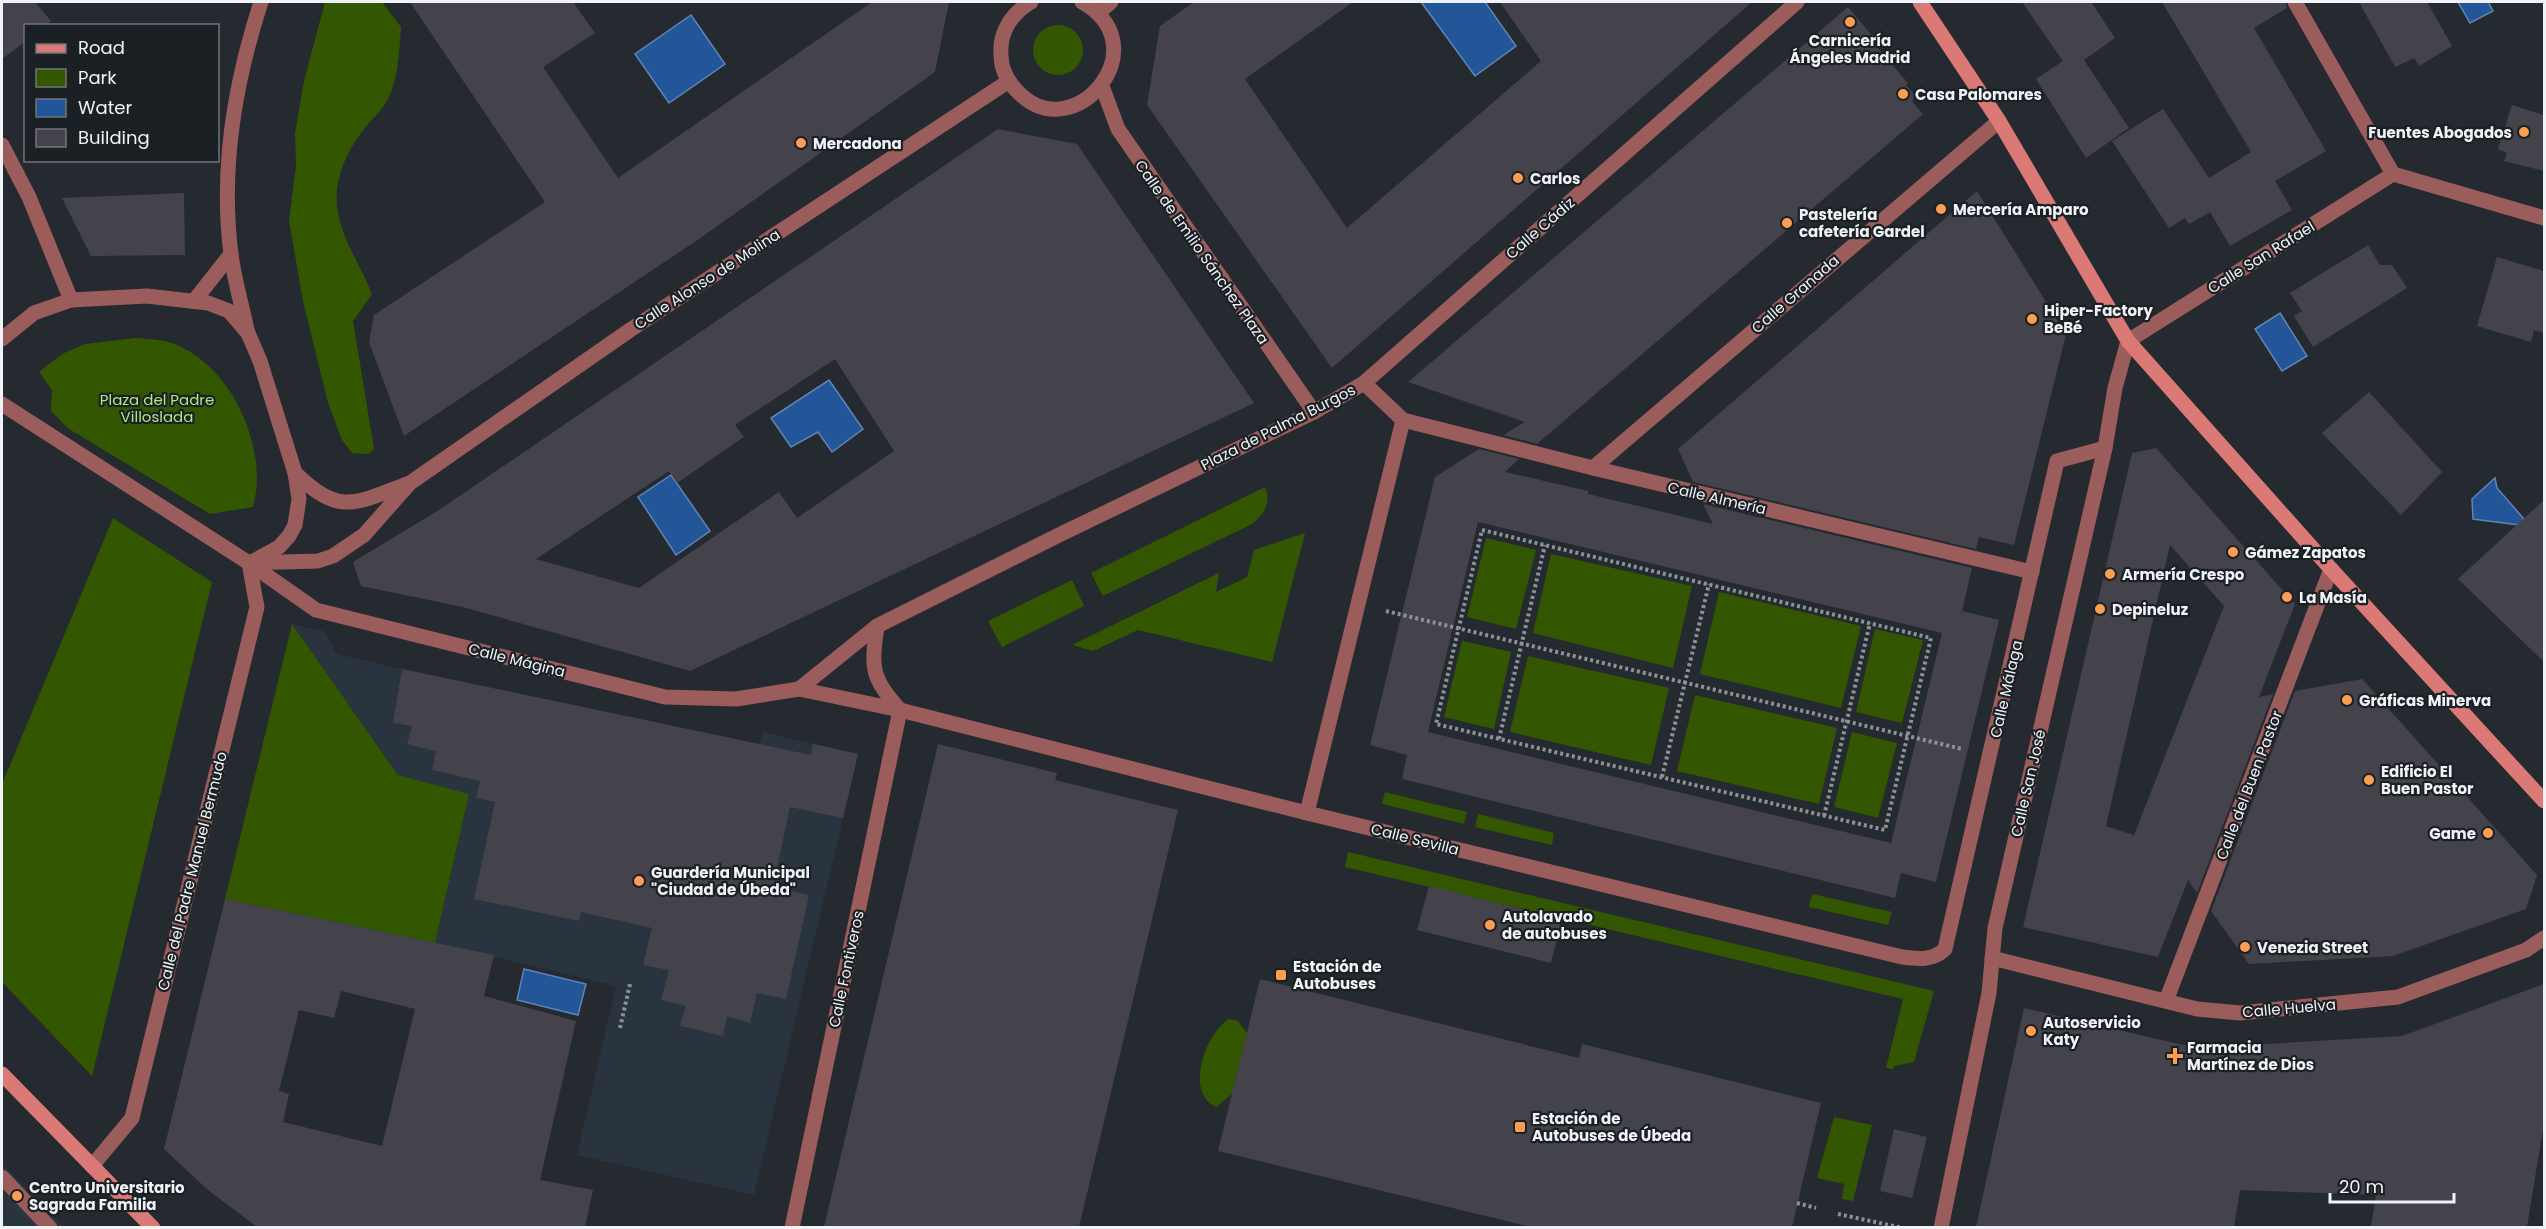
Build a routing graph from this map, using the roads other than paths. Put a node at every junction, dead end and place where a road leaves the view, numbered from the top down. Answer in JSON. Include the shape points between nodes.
{"nodes":[{"id":1,"x":261,"y":2,"type":"edge"},
{"id":2,"x":1031,"y":2,"type":"edge"},
{"id":3,"x":1082,"y":2,"type":"edge"},
{"id":4,"x":1112,"y":2,"type":"edge"},
{"id":5,"x":1797,"y":2,"type":"edge"},
{"id":6,"x":1920,"y":2,"type":"edge"},
{"id":7,"x":2295,"y":2,"type":"edge"},
{"id":8,"x":1098,"y":13,"type":"junction"},
{"id":9,"x":1009,"y":81,"type":"junction"},
{"id":10,"x":1102,"y":86,"type":"junction"},
{"id":11,"x":1999,"y":121,"type":"junction"},
{"id":12,"x":2,"y":145,"type":"edge"},
{"id":13,"x":2393,"y":174,"type":"junction"},
{"id":14,"x":2544,"y":218,"type":"edge"},
{"id":15,"x":231,"y":254,"type":"junction"},
{"id":16,"x":71,"y":300,"type":"junction"},
{"id":17,"x":194,"y":302,"type":"junction"},
{"id":18,"x":248,"y":333,"type":"junction"},
{"id":19,"x":2,"y":339,"type":"edge"},
{"id":20,"x":2128,"y":341,"type":"junction"},
{"id":21,"x":1364,"y":382,"type":"junction"},
{"id":22,"x":2,"y":404,"type":"edge"},
{"id":23,"x":1314,"y":412,"type":"junction"},
{"id":24,"x":1403,"y":420,"type":"junction"},
{"id":25,"x":2105,"y":448,"type":"junction"},
{"id":26,"x":1593,"y":468,"type":"junction"},
{"id":27,"x":295,"y":473,"type":"junction"},
{"id":28,"x":410,"y":483,"type":"junction"},
{"id":29,"x":249,"y":564,"type":"junction"},
{"id":30,"x":2331,"y":569,"type":"junction"},
{"id":31,"x":2032,"y":572,"type":"junction"},
{"id":32,"x":877,"y":626,"type":"junction"},
{"id":33,"x":800,"y":689,"type":"junction"},
{"id":34,"x":900,"y":710,"type":"junction"},
{"id":35,"x":2544,"y":801,"type":"edge"},
{"id":36,"x":1308,"y":813,"type":"junction"},
{"id":37,"x":2544,"y":938,"type":"edge"},
{"id":38,"x":1932,"y":957,"type":"joint"},
{"id":39,"x":1992,"y":958,"type":"junction"},
{"id":40,"x":2166,"y":1001,"type":"junction"},
{"id":41,"x":2,"y":1074,"type":"edge"},
{"id":42,"x":92,"y":1166,"type":"junction"},
{"id":43,"x":2,"y":1177,"type":"edge"},
{"id":44,"x":50,"y":1227,"type":"edge"},
{"id":45,"x":153,"y":1227,"type":"edge"},
{"id":46,"x":792,"y":1227,"type":"edge"},
{"id":47,"x":1941,"y":1227,"type":"edge"}],
"edges":[{"from":1,"to":15,"type":"street","via":[[247,44],[236,100],[227,185]]},
{"from":2,"to":9,"type":"street","via":[[1013,16],[1002,37],[1001,60]]},
{"from":3,"to":8,"type":"street"},
{"from":4,"to":8,"type":"street"},
{"from":5,"to":21,"type":"street","name":"Calle Cádiz"},
{"from":6,"to":11,"type":"main road"},
{"from":7,"to":13,"type":"street"},
{"from":8,"to":10,"type":"street","via":[[1109,30],[1113,49],[1112,64]]},
{"from":9,"to":10,"type":"street","via":[[1024,98],[1054,108],[1076,104]]},
{"from":9,"to":28,"type":"street","name":"Calle Alonso de Molina","via":[[630,330]]},
{"from":10,"to":23,"type":"street","name":"Calle de Emilio Sánchez Plaza","via":[[1118,129]]},
{"from":11,"to":20,"type":"main road"},
{"from":11,"to":26,"type":"street","name":"Calle Granada"},
{"from":12,"to":16,"type":"street","via":[[29,197]]},
{"from":13,"to":14,"type":"street"},
{"from":13,"to":20,"type":"street","name":"Calle San Rafael"},
{"from":15,"to":17,"type":"street"},
{"from":15,"to":18,"type":"street"},
{"from":16,"to":17,"type":"street","via":[[147,296]]},
{"from":16,"to":19,"type":"street","via":[[34,313]]},
{"from":17,"to":18,"type":"street","via":[[229,311]]},
{"from":18,"to":27,"type":"street"},
{"from":20,"to":25,"type":"street","name":"Calle San José"},
{"from":20,"to":30,"type":"main road"},
{"from":21,"to":23,"type":"street","name":"Plaza de Palma Burgos"},
{"from":21,"to":24,"type":"street","name":"Plaza de Palma Burgos"},
{"from":22,"to":29,"type":"street"},
{"from":23,"to":32,"type":"street","name":"Plaza de Palma Burgos"},
{"from":24,"to":26,"type":"street","name":"Calle Almería"},
{"from":24,"to":36,"type":"street"},
{"from":25,"to":31,"type":"street","name":"Calle Málaga","via":[[2057,461]]},
{"from":25,"to":39,"type":"street","name":"Calle San José","via":[[1995,928]]},
{"from":26,"to":31,"type":"street","name":"Calle Almería"},
{"from":27,"to":28,"type":"street","name":"Calle Alonso de Molina","via":[[331,500],[356,503]]},
{"from":27,"to":29,"type":"street","via":[[299,499],[295,525],[279,547]]},
{"from":28,"to":29,"type":"street","name":"Calle Alonso de Molina","via":[[364,535],[333,556],[318,561]]},
{"from":29,"to":33,"type":"street","name":"Calle Mágina","via":[[316,610],[665,697],[736,699]]},
{"from":29,"to":42,"type":"street","name":"Calle del Padre Manuel Bermudo","via":[[257,607],[132,1118]]},
{"from":30,"to":35,"type":"main road"},
{"from":30,"to":40,"type":"street","name":"Calle del Buen Pastor"},
{"from":31,"to":38,"type":"street","name":"Calle Málaga","via":[[1945,949]]},
{"from":32,"to":33,"type":"street","name":"Plaza de Palma Burgos"},
{"from":32,"to":34,"type":"street","via":[[872,660],[876,677]]},
{"from":33,"to":34,"type":"street"},
{"from":34,"to":36,"type":"street","name":"Calle Sevilla"},
{"from":34,"to":46,"type":"street","name":"Calle Fontiveros"},
{"from":36,"to":38,"type":"street","name":"Calle Sevilla","via":[[1902,957]]},
{"from":37,"to":40,"type":"street","name":"Calle Huelva","via":[[2526,950],[2398,998],[2240,1013]]},
{"from":39,"to":40,"type":"street","name":"Calle Huelva"},
{"from":39,"to":47,"type":"street","name":"Calle San José","via":[[1989,993]]},
{"from":41,"to":42,"type":"main road"},
{"from":42,"to":45,"type":"main road"},
{"from":43,"to":44,"type":"street"}]}
